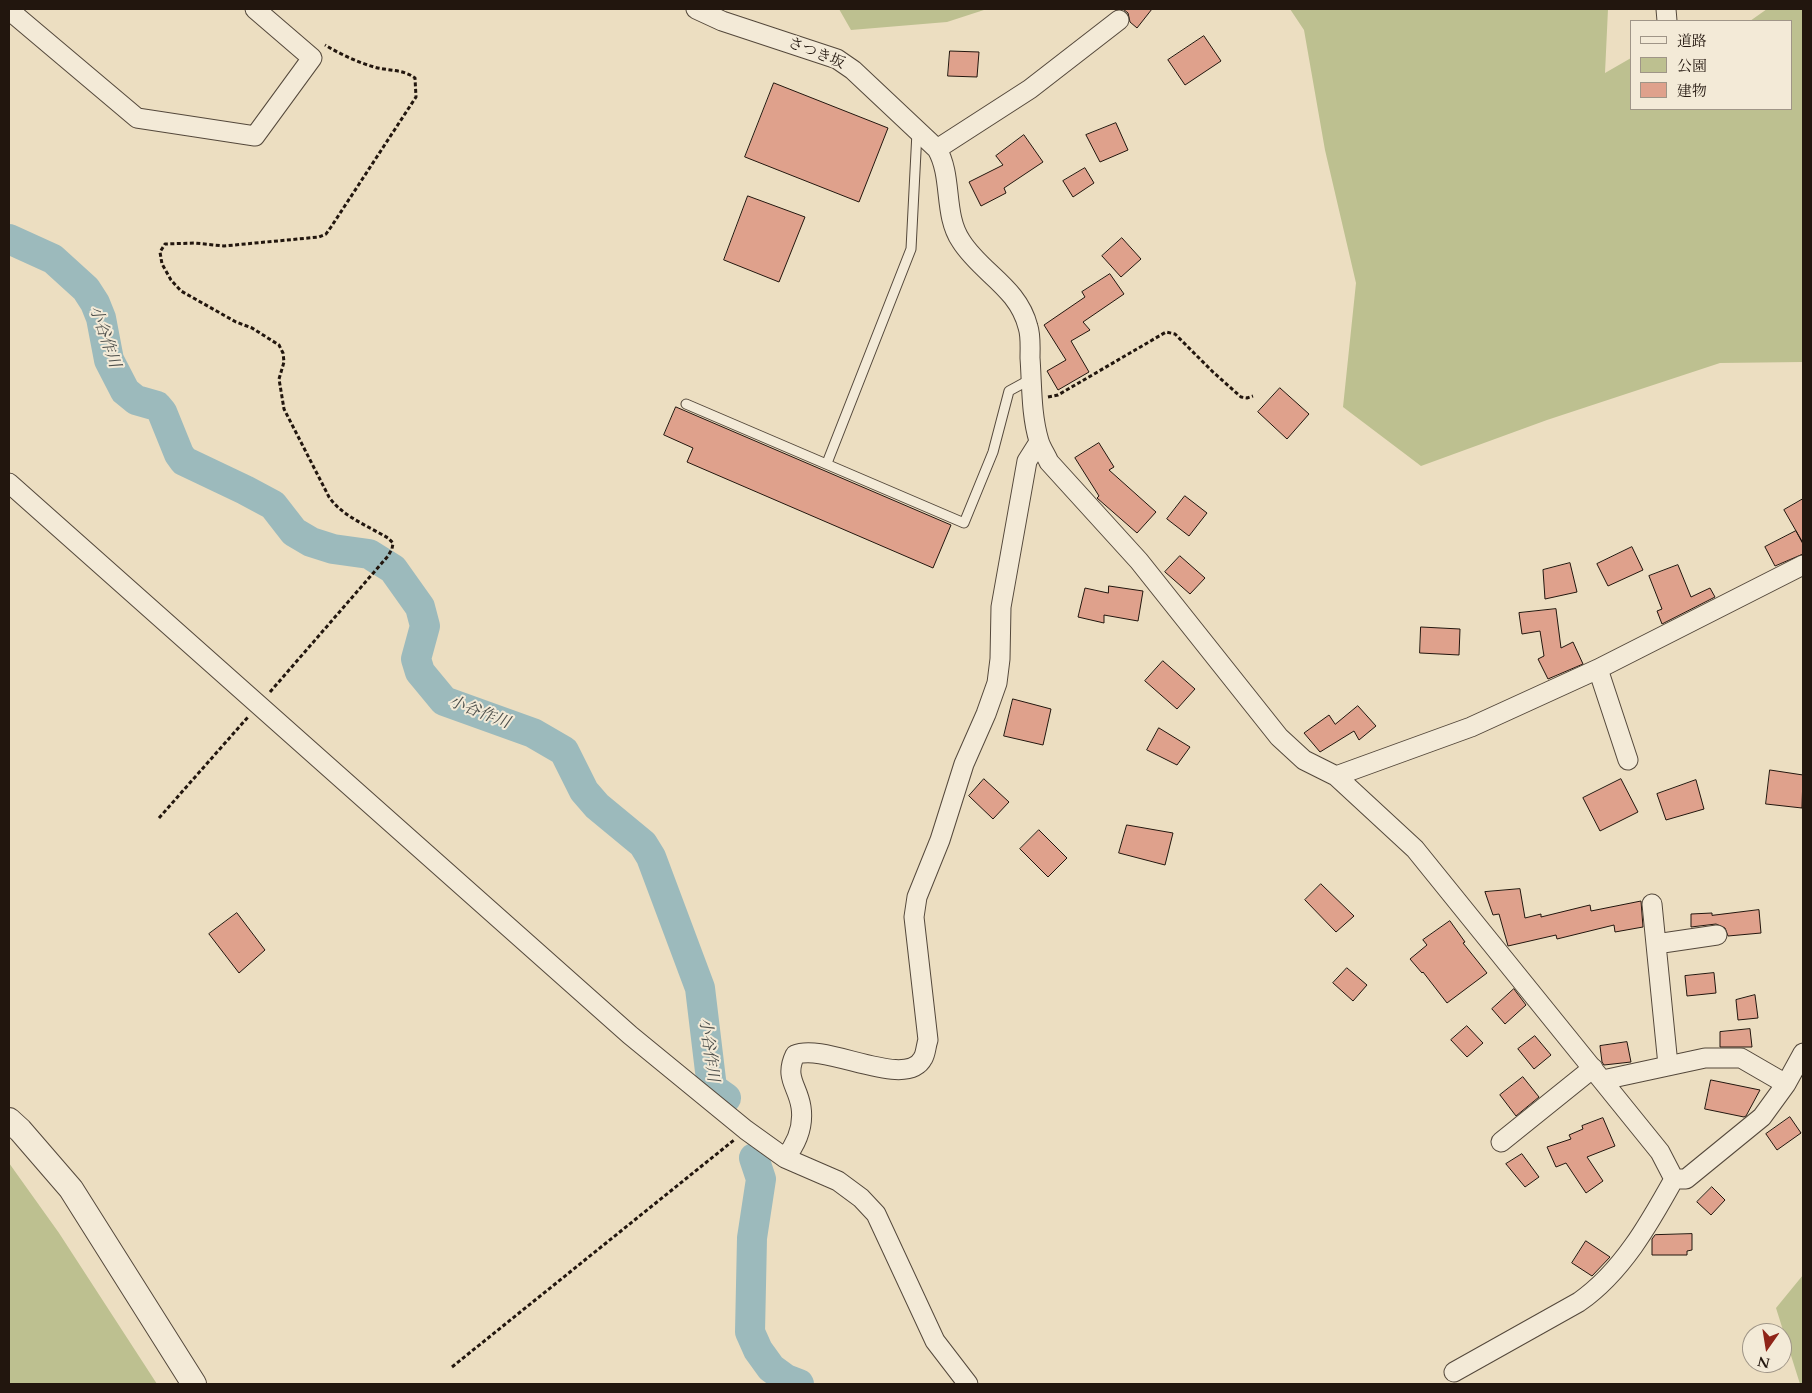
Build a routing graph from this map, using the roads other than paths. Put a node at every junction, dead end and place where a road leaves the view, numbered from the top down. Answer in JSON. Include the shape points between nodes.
{"nodes":[{"id":1,"x":255,"y":9,"type":"edge"},
{"id":2,"x":696,"y":9,"type":"edge"},
{"id":3,"x":9,"y":10,"type":"edge"},
{"id":4,"x":1120,"y":20,"type":"dead end"},
{"id":5,"x":918,"y":129,"type":"junction"},
{"id":6,"x":937,"y":150,"type":"junction"},
{"id":7,"x":1032,"y":379,"type":"junction"},
{"id":8,"x":686,"y":404,"type":"dead end"},
{"id":9,"x":1039,"y":442,"type":"junction"},
{"id":10,"x":826,"y":463,"type":"junction"},
{"id":11,"x":9,"y":483,"type":"edge"},
{"id":12,"x":1803,"y":565,"type":"edge"},
{"id":13,"x":1598,"y":669,"type":"junction"},
{"id":14,"x":1628,"y":760,"type":"dead end"},
{"id":15,"x":1336,"y":776,"type":"junction"},
{"id":16,"x":1652,"y":904,"type":"dead end"},
{"id":17,"x":1717,"y":936,"type":"dead end"},
{"id":18,"x":1656,"y":944,"type":"junction"},
{"id":19,"x":1803,"y":1053,"type":"edge"},
{"id":20,"x":1668,"y":1065,"type":"junction"},
{"id":21,"x":1598,"y":1074,"type":"junction"},
{"id":22,"x":1786,"y":1084,"type":"junction"},
{"id":23,"x":9,"y":1120,"type":"edge"},
{"id":24,"x":1501,"y":1142,"type":"dead end"},
{"id":25,"x":785,"y":1158,"type":"junction"},
{"id":26,"x":1674,"y":1179,"type":"junction"},
{"id":27,"x":1454,"y":1372,"type":"dead end"},
{"id":28,"x":194,"y":1384,"type":"edge"},
{"id":29,"x":968,"y":1384,"type":"edge"}],
"edges":[{"from":1,"to":3,"type":"street","via":[[312,58],[255,136],[137,118]]},
{"from":2,"to":5,"type":"street","name":"さつき坂","via":[[722,21],[837,59]]},
{"from":4,"to":6,"type":"street","via":[[1030,89]]},
{"from":5,"to":6,"type":"street","name":"さつき坂"},
{"from":5,"to":10,"type":"lane","via":[[911,249]]},
{"from":6,"to":7,"type":"street","via":[[943,159],[953,224],[960,241],[1009,291],[1024,315],[1029,328]]},
{"from":7,"to":9,"type":"street"},
{"from":7,"to":10,"type":"lane","via":[[1009,391],[993,452],[964,523]]},
{"from":8,"to":10,"type":"lane"},
{"from":9,"to":15,"type":"street","via":[[1049,462],[1139,561],[1279,737],[1304,760]]},
{"from":9,"to":25,"type":"street","via":[[1027,460],[1001,607],[997,683],[964,764],[940,840],[917,897],[914,918],[928,1040],[923,1059],[915,1066],[898,1070],[881,1069],[843,1057],[802,1052],[795,1055],[790,1065],[801,1107],[800,1133]]},
{"from":11,"to":25,"type":"street","via":[[630,1035]]},
{"from":12,"to":13,"type":"street"},
{"from":13,"to":14,"type":"street"},
{"from":13,"to":15,"type":"street","via":[[1471,727]]},
{"from":15,"to":21,"type":"street","via":[[1414,849]]},
{"from":16,"to":18,"type":"street"},
{"from":17,"to":18,"type":"street"},
{"from":18,"to":20,"type":"street"},
{"from":19,"to":22,"type":"street"},
{"from":20,"to":21,"type":"street"},
{"from":20,"to":22,"type":"street","via":[[1705,1058],[1741,1058]]},
{"from":21,"to":24,"type":"street"},
{"from":21,"to":26,"type":"street","via":[[1660,1152]]},
{"from":22,"to":26,"type":"street","via":[[1762,1117],[1686,1179]]},
{"from":23,"to":28,"type":"street","via":[[71,1189]]},
{"from":25,"to":29,"type":"street","via":[[838,1181],[876,1214],[935,1341]]},
{"from":26,"to":27,"type":"street","via":[[1623,1260],[1594,1292]]}]}
